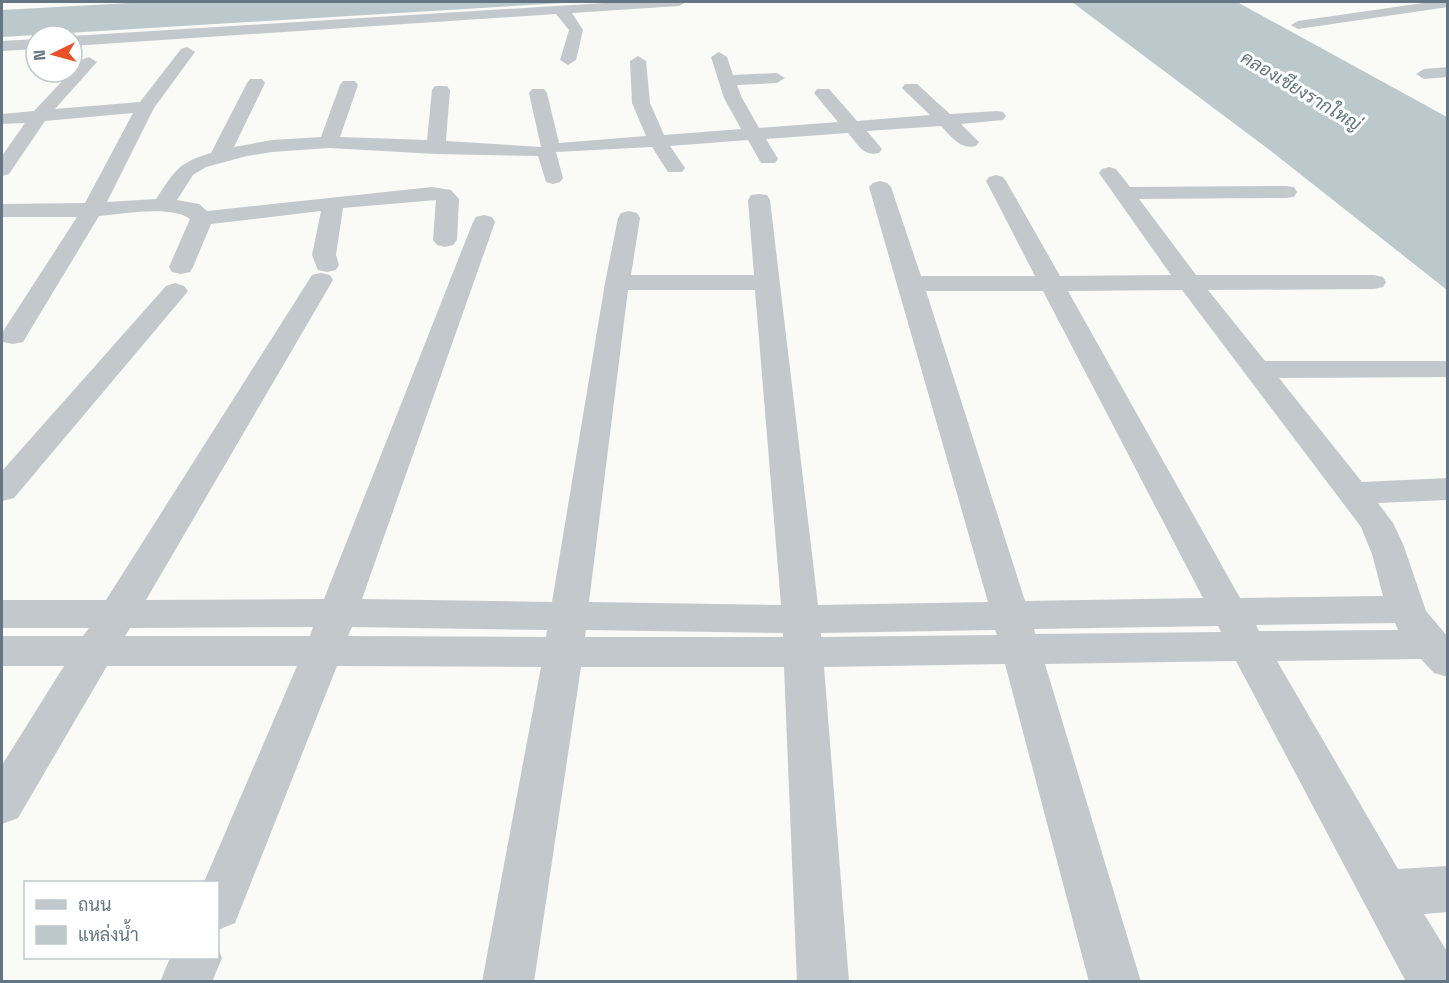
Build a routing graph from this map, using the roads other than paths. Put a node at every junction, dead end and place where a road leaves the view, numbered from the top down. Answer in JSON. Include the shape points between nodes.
{"nodes":[{"id":1,"x":679,"y":2,"type":"edge"},
{"id":2,"x":1448,"y":3,"type":"edge"},
{"id":3,"x":559,"y":10,"type":"junction"},
{"id":4,"x":1448,"y":15,"type":"edge"},
{"id":5,"x":1414,"y":20,"type":"dead end"},
{"id":6,"x":1298,"y":25,"type":"dead end"},
{"id":7,"x":84,"y":40,"type":"edge"},
{"id":8,"x":24,"y":45,"type":"edge"},
{"id":9,"x":2,"y":46,"type":"edge"},
{"id":10,"x":187,"y":52,"type":"dead end"},
{"id":11,"x":719,"y":57,"type":"dead end"},
{"id":12,"x":568,"y":60,"type":"dead end"},
{"id":13,"x":638,"y":61,"type":"dead end"},
{"id":14,"x":88,"y":62,"type":"dead end"},
{"id":15,"x":1448,"y":72,"type":"edge"},
{"id":16,"x":1424,"y":74,"type":"dead end"},
{"id":17,"x":777,"y":78,"type":"dead end"},
{"id":18,"x":727,"y":80,"type":"junction"},
{"id":19,"x":256,"y":83,"type":"dead end"},
{"id":20,"x":349,"y":85,"type":"dead end"},
{"id":21,"x":911,"y":88,"type":"dead end"},
{"id":22,"x":441,"y":90,"type":"dead end"},
{"id":23,"x":538,"y":93,"type":"dead end"},
{"id":24,"x":822,"y":93,"type":"dead end"},
{"id":25,"x":145,"y":107,"type":"junction"},
{"id":26,"x":40,"y":115,"type":"junction"},
{"id":27,"x":997,"y":116,"type":"dead end"},
{"id":28,"x":2,"y":119,"type":"edge"},
{"id":29,"x":942,"y":119,"type":"junction"},
{"id":30,"x":852,"y":126,"type":"junction"},
{"id":31,"x":753,"y":132,"type":"junction"},
{"id":32,"x":329,"y":142,"type":"junction"},
{"id":33,"x":658,"y":142,"type":"junction"},
{"id":34,"x":969,"y":142,"type":"dead end"},
{"id":35,"x":436,"y":148,"type":"junction"},
{"id":36,"x":872,"y":149,"type":"dead end"},
{"id":37,"x":549,"y":150,"type":"junction"},
{"id":38,"x":219,"y":157,"type":"junction"},
{"id":39,"x":768,"y":159,"type":"dead end"},
{"id":40,"x":675,"y":168,"type":"dead end"},
{"id":41,"x":2,"y":170,"type":"edge"},
{"id":42,"x":553,"y":178,"type":"dead end"},
{"id":43,"x":996,"y":181,"type":"dead end"},
{"id":44,"x":880,"y":188,"type":"dead end"},
{"id":45,"x":1286,"y":192,"type":"dead end"},
{"id":46,"x":759,"y":200,"type":"dead end"},
{"id":47,"x":333,"y":203,"type":"junction"},
{"id":48,"x":164,"y":205,"type":"junction"},
{"id":49,"x":2,"y":210,"type":"edge"},
{"id":50,"x":92,"y":210,"type":"junction"},
{"id":51,"x":202,"y":218,"type":"junction"},
{"id":52,"x":629,"y":218,"type":"dead end"},
{"id":53,"x":484,"y":222,"type":"dead end"},
{"id":54,"x":445,"y":240,"type":"dead end"},
{"id":55,"x":767,"y":282,"type":"junction"},
{"id":56,"x":1374,"y":282,"type":"dead end"},
{"id":57,"x":617,"y":283,"type":"junction"},
{"id":58,"x":1190,"y":283,"type":"junction"},
{"id":59,"x":911,"y":284,"type":"junction"},
{"id":60,"x":1052,"y":284,"type":"junction"},
{"id":61,"x":13,"y":336,"type":"dead end"},
{"id":62,"x":1448,"y":369,"type":"edge"},
{"id":63,"x":1258,"y":370,"type":"junction"},
{"id":64,"x":1448,"y":489,"type":"edge"},
{"id":65,"x":2,"y":491,"type":"edge"},
{"id":66,"x":1352,"y":493,"type":"junction"},
{"id":67,"x":1406,"y":609,"type":"junction"},
{"id":68,"x":2,"y":614,"type":"edge"},
{"id":69,"x":118,"y":614,"type":"junction"},
{"id":70,"x":1239,"y":629,"type":"junction"},
{"id":71,"x":331,"y":632,"type":"junction"},
{"id":72,"x":1015,"y":633,"type":"junction"},
{"id":73,"x":565,"y":634,"type":"junction"},
{"id":74,"x":802,"y":636,"type":"junction"},
{"id":75,"x":96,"y":650,"type":"junction"},
{"id":76,"x":2,"y":651,"type":"edge"},
{"id":77,"x":1439,"y":653,"type":"edge"},
{"id":78,"x":2,"y":804,"type":"edge"},
{"id":79,"x":1448,"y":889,"type":"edge"},
{"id":80,"x":1387,"y":893,"type":"junction"},
{"id":81,"x":219,"y":904,"type":"edge"},
{"id":82,"x":195,"y":959,"type":"edge"},
{"id":83,"x":186,"y":981,"type":"edge"},
{"id":84,"x":508,"y":981,"type":"edge"},
{"id":85,"x":823,"y":981,"type":"edge"},
{"id":86,"x":1115,"y":981,"type":"edge"},
{"id":87,"x":1435,"y":981,"type":"edge"}],
"edges":[{"from":1,"to":3,"type":"street"},
{"from":2,"to":6,"type":"street"},
{"from":3,"to":7,"type":"street"},
{"from":3,"to":12,"type":"street","via":[[576,30]]},
{"from":4,"to":5,"type":"street"},
{"from":8,"to":9,"type":"street"},
{"from":10,"to":25,"type":"street"},
{"from":11,"to":18,"type":"street"},
{"from":13,"to":33,"type":"street","via":[[641,103]]},
{"from":14,"to":26,"type":"street"},
{"from":15,"to":16,"type":"street"},
{"from":17,"to":18,"type":"street"},
{"from":18,"to":31,"type":"street"},
{"from":19,"to":38,"type":"street"},
{"from":20,"to":32,"type":"street"},
{"from":21,"to":29,"type":"street"},
{"from":22,"to":35,"type":"street"},
{"from":23,"to":37,"type":"street"},
{"from":24,"to":30,"type":"street"},
{"from":25,"to":26,"type":"street"},
{"from":25,"to":50,"type":"street"},
{"from":26,"to":28,"type":"street"},
{"from":26,"to":41,"type":"street"},
{"from":27,"to":29,"type":"street"},
{"from":29,"to":30,"type":"street"},
{"from":29,"to":34,"type":"street"},
{"from":30,"to":31,"type":"street"},
{"from":30,"to":36,"type":"street"},
{"from":31,"to":33,"type":"street"},
{"from":31,"to":39,"type":"street"},
{"from":32,"to":35,"type":"street"},
{"from":32,"to":38,"type":"street","via":[[272,146]]},
{"from":33,"to":37,"type":"street"},
{"from":33,"to":40,"type":"street"},
{"from":35,"to":37,"type":"street"},
{"from":37,"to":42,"type":"street"},
{"from":38,"to":48,"type":"street","via":[[185,171]]},
{"from":43,"to":60,"type":"street"},
{"from":44,"to":59,"type":"street"},
{"from":45,"to":58,"type":"street","via":[[1116,183]]},
{"from":46,"to":55,"type":"street"},
{"from":47,"to":51,"type":"street"},
{"from":47,"to":54,"type":"street","via":[[443,195],[448,199]]},
{"from":47,"to":69,"type":"street","via":[[324,273]]},
{"from":48,"to":50,"type":"street"},
{"from":48,"to":51,"type":"street","via":[[191,209]]},
{"from":49,"to":50,"type":"street"},
{"from":50,"to":61,"type":"street"},
{"from":51,"to":65,"type":"street","via":[[178,279]]},
{"from":52,"to":57,"type":"street"},
{"from":53,"to":71,"type":"street"},
{"from":55,"to":57,"type":"street"},
{"from":55,"to":74,"type":"street"},
{"from":56,"to":58,"type":"street"},
{"from":57,"to":73,"type":"street"},
{"from":58,"to":60,"type":"street"},
{"from":58,"to":63,"type":"street"},
{"from":59,"to":60,"type":"street"},
{"from":59,"to":72,"type":"street"},
{"from":60,"to":70,"type":"street"},
{"from":62,"to":63,"type":"street"},
{"from":63,"to":66,"type":"street"},
{"from":64,"to":66,"type":"street"},
{"from":66,"to":67,"type":"street","via":[[1388,545]]},
{"from":67,"to":70,"type":"street"},
{"from":67,"to":77,"type":"street"},
{"from":68,"to":69,"type":"street"},
{"from":69,"to":71,"type":"street"},
{"from":69,"to":75,"type":"street"},
{"from":70,"to":72,"type":"street"},
{"from":70,"to":77,"type":"street"},
{"from":70,"to":80,"type":"street"},
{"from":71,"to":73,"type":"street"},
{"from":71,"to":75,"type":"street"},
{"from":71,"to":81,"type":"street"},
{"from":72,"to":74,"type":"street"},
{"from":72,"to":86,"type":"street"},
{"from":73,"to":74,"type":"street"},
{"from":73,"to":84,"type":"street"},
{"from":74,"to":85,"type":"street"},
{"from":75,"to":76,"type":"street"},
{"from":75,"to":78,"type":"street"},
{"from":79,"to":80,"type":"street"},
{"from":80,"to":87,"type":"street"},
{"from":82,"to":83,"type":"street"}]}
